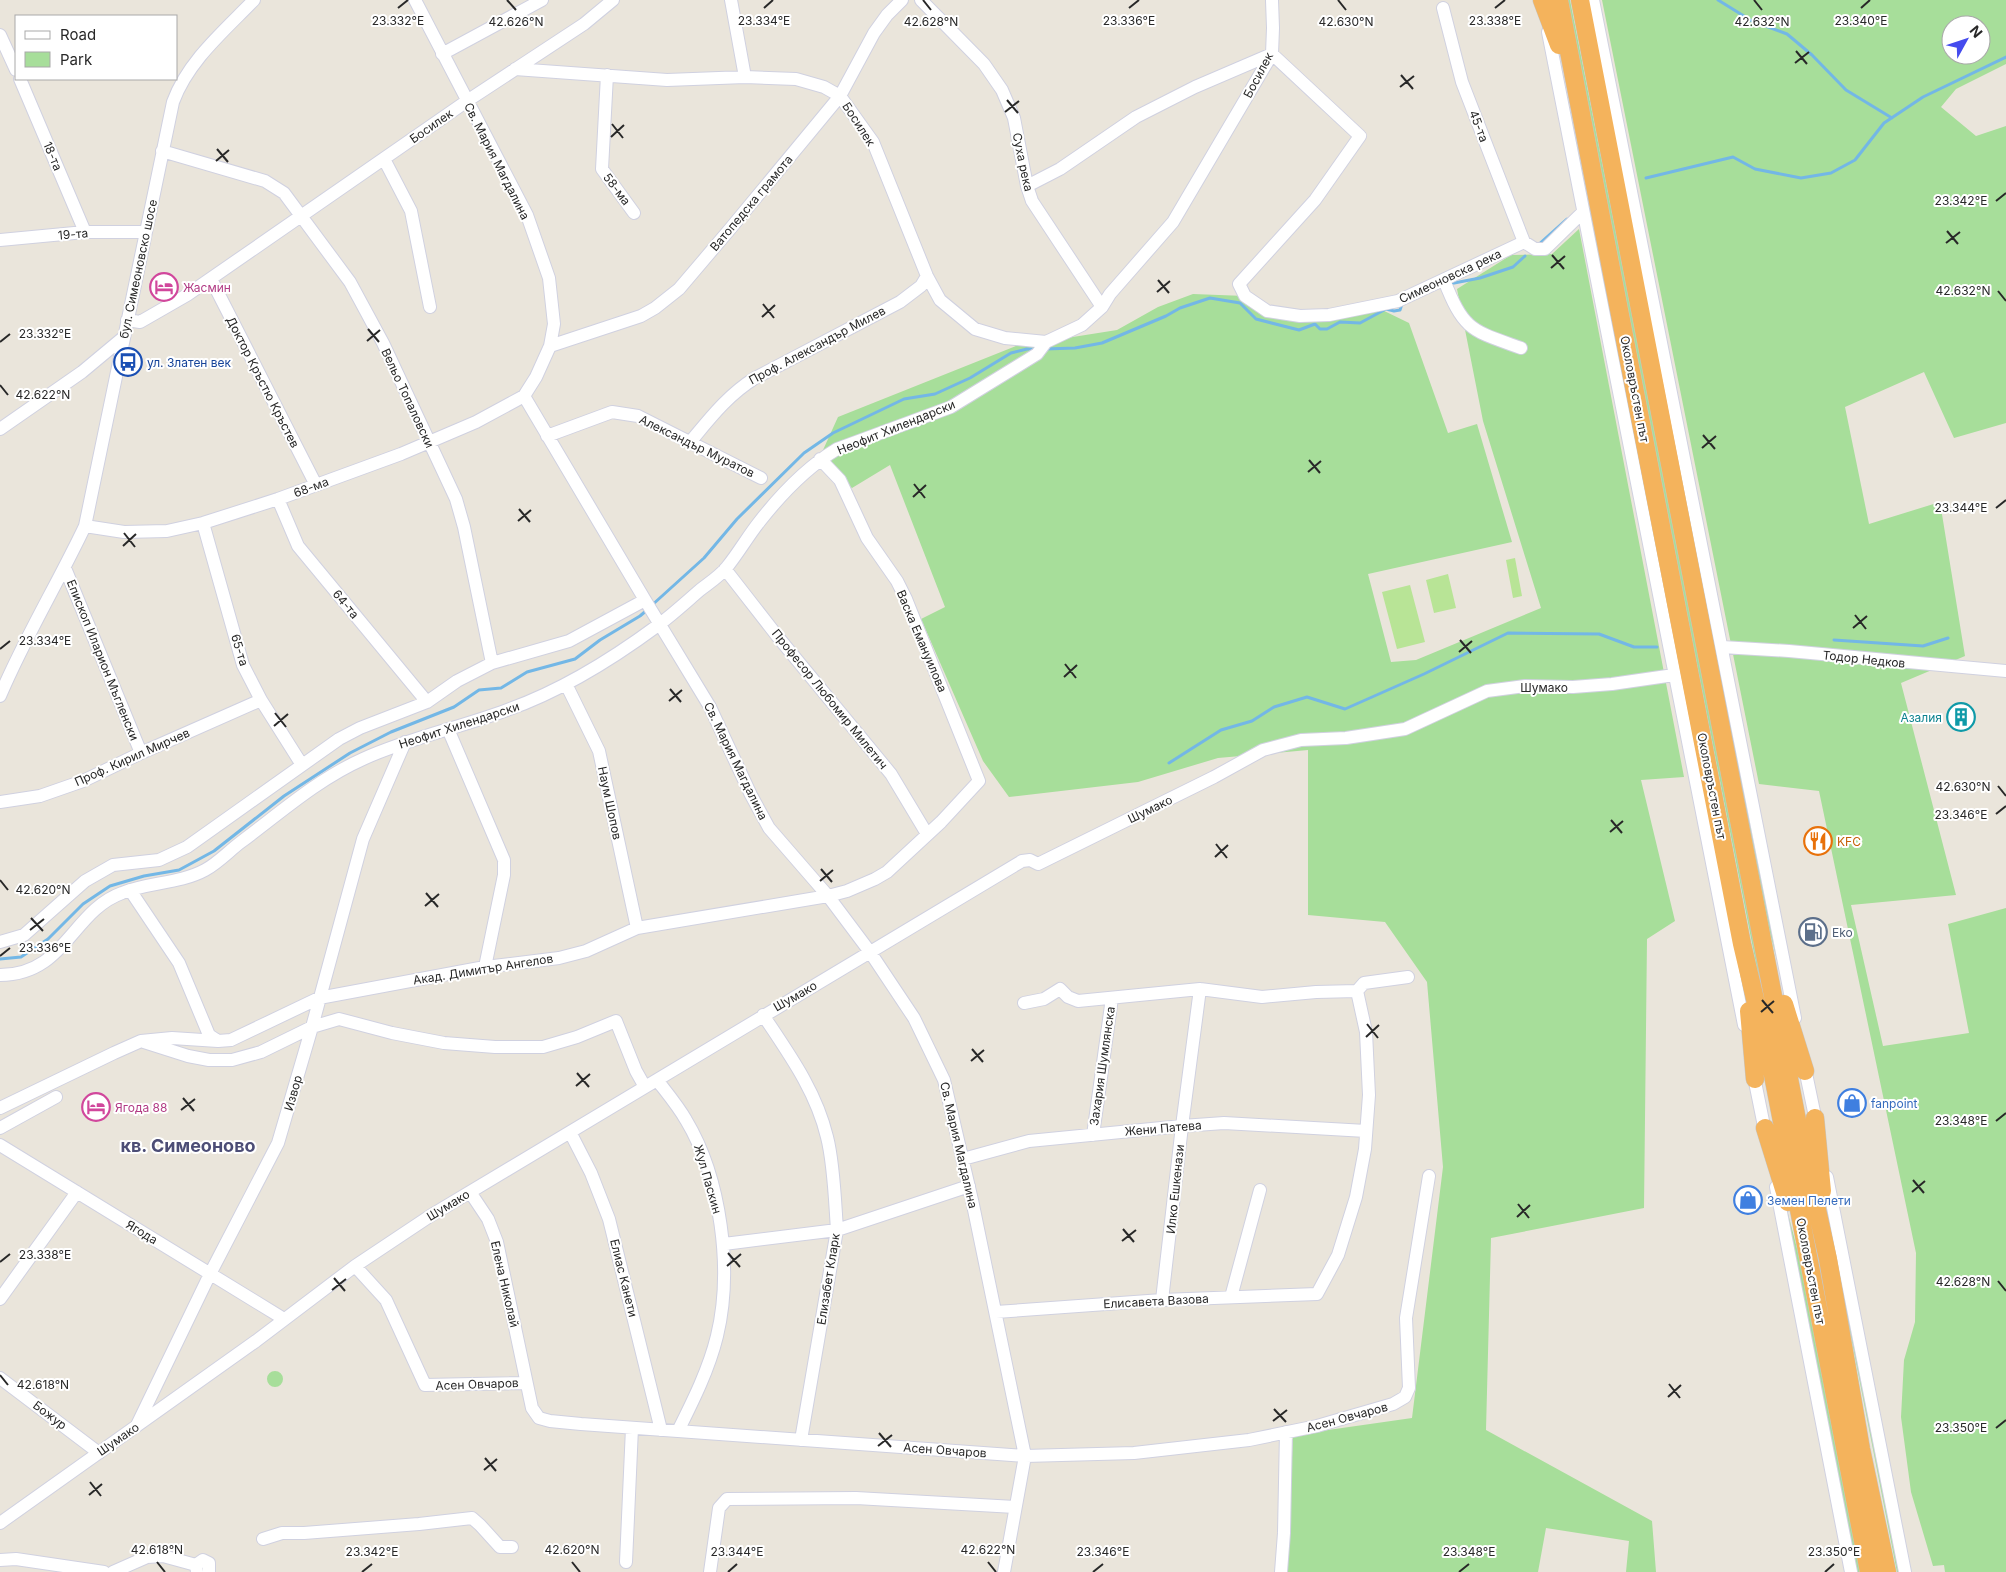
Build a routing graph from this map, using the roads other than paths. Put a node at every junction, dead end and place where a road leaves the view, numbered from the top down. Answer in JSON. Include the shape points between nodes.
{"nodes":[{"id":1,"x":254,"y":0,"type":"edge"},
{"id":2,"x":414,"y":0,"type":"edge"},
{"id":3,"x":542,"y":0,"type":"edge"},
{"id":4,"x":731,"y":0,"type":"edge"},
{"id":5,"x":902,"y":0,"type":"edge"},
{"id":6,"x":921,"y":0,"type":"edge"},
{"id":7,"x":1272,"y":0,"type":"edge"},
{"id":8,"x":1542,"y":0,"type":"edge"},
{"id":9,"x":1559,"y":0,"type":"edge"},
{"id":10,"x":1580,"y":0,"type":"edge"},
{"id":11,"x":1593,"y":0,"type":"edge"},
{"id":12,"x":606,"y":2,"type":"edge"},
{"id":13,"x":1443,"y":8,"type":"dead end"},
{"id":14,"x":0,"y":35,"type":"edge"},
{"id":15,"x":442,"y":54,"type":"junction"},
{"id":16,"x":1272,"y":54,"type":"junction"},
{"id":17,"x":15,"y":68,"type":"edge"},
{"id":18,"x":515,"y":69,"type":"junction"},
{"id":19,"x":608,"y":75,"type":"junction"},
{"id":20,"x":745,"y":77,"type":"junction"},
{"id":21,"x":20,"y":80,"type":"edge"},
{"id":22,"x":1597,"y":84,"type":"junction"},
{"id":23,"x":1576,"y":90,"type":"junction"},
{"id":24,"x":840,"y":96,"type":"junction"},
{"id":25,"x":466,"y":101,"type":"junction"},
{"id":26,"x":162,"y":151,"type":"junction"},
{"id":27,"x":384,"y":159,"type":"junction"},
{"id":28,"x":1027,"y":186,"type":"junction"},
{"id":29,"x":1583,"y":212,"type":"junction"},
{"id":30,"x":634,"y":213,"type":"dead end"},
{"id":31,"x":303,"y":216,"type":"junction"},
{"id":32,"x":85,"y":232,"type":"junction"},
{"id":33,"x":146,"y":232,"type":"junction"},
{"id":34,"x":1,"y":241,"type":"edge"},
{"id":35,"x":1524,"y":242,"type":"junction"},
{"id":36,"x":927,"y":276,"type":"junction"},
{"id":37,"x":211,"y":279,"type":"junction"},
{"id":38,"x":1444,"y":280,"type":"junction"},
{"id":39,"x":430,"y":307,"type":"dead end"},
{"id":40,"x":1102,"y":307,"type":"junction"},
{"id":41,"x":127,"y":320,"type":"junction"},
{"id":42,"x":124,"y":337,"type":"junction"},
{"id":43,"x":1046,"y":342,"type":"junction"},
{"id":44,"x":550,"y":346,"type":"junction"},
{"id":45,"x":1520,"y":348,"type":"dead end"},
{"id":46,"x":524,"y":396,"type":"junction"},
{"id":47,"x":0,"y":429,"type":"edge"},
{"id":48,"x":547,"y":436,"type":"junction"},
{"id":49,"x":428,"y":442,"type":"junction"},
{"id":50,"x":691,"y":442,"type":"junction"},
{"id":51,"x":820,"y":459,"type":"junction"},
{"id":52,"x":761,"y":478,"type":"dead end"},
{"id":53,"x":316,"y":485,"type":"junction"},
{"id":54,"x":278,"y":499,"type":"junction"},
{"id":55,"x":203,"y":523,"type":"junction"},
{"id":56,"x":85,"y":526,"type":"junction"},
{"id":57,"x":65,"y":568,"type":"junction"},
{"id":58,"x":725,"y":569,"type":"junction"},
{"id":59,"x":644,"y":600,"type":"junction"},
{"id":60,"x":659,"y":624,"type":"junction"},
{"id":61,"x":1722,"y":647,"type":"junction"},
{"id":62,"x":492,"y":664,"type":"junction"},
{"id":63,"x":2006,"y":671,"type":"edge"},
{"id":64,"x":1674,"y":675,"type":"junction"},
{"id":65,"x":566,"y":684,"type":"junction"},
{"id":66,"x":0,"y":696,"type":"edge"},
{"id":67,"x":261,"y":700,"type":"junction"},
{"id":68,"x":427,"y":702,"type":"junction"},
{"id":69,"x":448,"y":729,"type":"junction"},
{"id":70,"x":405,"y":742,"type":"junction"},
{"id":71,"x":141,"y":752,"type":"junction"},
{"id":72,"x":302,"y":765,"type":"junction"},
{"id":73,"x":979,"y":781,"type":"joint"},
{"id":74,"x":0,"y":802,"type":"edge"},
{"id":75,"x":927,"y":834,"type":"junction"},
{"id":76,"x":130,"y":890,"type":"junction"},
{"id":77,"x":828,"y":896,"type":"junction"},
{"id":78,"x":637,"y":928,"type":"junction"},
{"id":79,"x":1760,"y":928,"type":"junction"},
{"id":80,"x":0,"y":942,"type":"edge"},
{"id":81,"x":1742,"y":944,"type":"junction"},
{"id":82,"x":870,"y":952,"type":"junction"},
{"id":83,"x":485,"y":967,"type":"junction"},
{"id":84,"x":0,"y":975,"type":"edge"},
{"id":85,"x":1408,"y":977,"type":"dead end"},
{"id":86,"x":1200,"y":989,"type":"junction"},
{"id":87,"x":1357,"y":991,"type":"junction"},
{"id":88,"x":319,"y":998,"type":"junction"},
{"id":89,"x":1112,"y":998,"type":"junction"},
{"id":90,"x":1024,"y":1003,"type":"dead end"},
{"id":91,"x":763,"y":1015,"type":"junction"},
{"id":92,"x":312,"y":1027,"type":"junction"},
{"id":93,"x":141,"y":1041,"type":"junction"},
{"id":94,"x":218,"y":1041,"type":"junction"},
{"id":95,"x":1805,"y":1070,"type":"junction"},
{"id":96,"x":1755,"y":1079,"type":"junction"},
{"id":97,"x":657,"y":1080,"type":"junction"},
{"id":98,"x":645,"y":1087,"type":"junction"},
{"id":99,"x":56,"y":1097,"type":"dead end"},
{"id":100,"x":0,"y":1108,"type":"edge"},
{"id":101,"x":1815,"y":1118,"type":"junction"},
{"id":102,"x":1182,"y":1126,"type":"junction"},
{"id":103,"x":0,"y":1128,"type":"edge"},
{"id":104,"x":1765,"y":1128,"type":"junction"},
{"id":105,"x":1366,"y":1131,"type":"junction"},
{"id":106,"x":570,"y":1132,"type":"junction"},
{"id":107,"x":1093,"y":1135,"type":"junction"},
{"id":108,"x":0,"y":1145,"type":"edge"},
{"id":109,"x":963,"y":1158,"type":"junction"},
{"id":110,"x":1429,"y":1176,"type":"dead end"},
{"id":111,"x":969,"y":1186,"type":"junction"},
{"id":112,"x":1260,"y":1190,"type":"dead end"},
{"id":113,"x":77,"y":1192,"type":"junction"},
{"id":114,"x":470,"y":1192,"type":"junction"},
{"id":115,"x":837,"y":1230,"type":"junction"},
{"id":116,"x":724,"y":1244,"type":"junction"},
{"id":117,"x":1828,"y":1258,"type":"junction"},
{"id":118,"x":355,"y":1266,"type":"junction"},
{"id":119,"x":210,"y":1274,"type":"junction"},
{"id":120,"x":1814,"y":1285,"type":"junction"},
{"id":121,"x":1232,"y":1297,"type":"junction"},
{"id":122,"x":0,"y":1299,"type":"edge"},
{"id":123,"x":1162,"y":1300,"type":"junction"},
{"id":124,"x":996,"y":1312,"type":"junction"},
{"id":125,"x":284,"y":1319,"type":"junction"},
{"id":126,"x":0,"y":1378,"type":"edge"},
{"id":127,"x":526,"y":1383,"type":"junction"},
{"id":128,"x":136,"y":1427,"type":"junction"},
{"id":129,"x":632,"y":1428,"type":"junction"},
{"id":130,"x":661,"y":1430,"type":"junction"},
{"id":131,"x":678,"y":1431,"type":"junction"},
{"id":132,"x":1286,"y":1432,"type":"junction"},
{"id":133,"x":801,"y":1440,"type":"junction"},
{"id":134,"x":99,"y":1453,"type":"junction"},
{"id":135,"x":1025,"y":1456,"type":"junction"},
{"id":136,"x":1015,"y":1508,"type":"junction"},
{"id":137,"x":0,"y":1523,"type":"edge"},
{"id":138,"x":263,"y":1539,"type":"dead end"},
{"id":139,"x":512,"y":1547,"type":"dead end"},
{"id":140,"x":0,"y":1560,"type":"edge"},
{"id":141,"x":626,"y":1562,"type":"dead end"},
{"id":142,"x":196,"y":1569,"type":"edge"},
{"id":143,"x":104,"y":1572,"type":"edge"},
{"id":144,"x":113,"y":1572,"type":"edge"},
{"id":145,"x":209,"y":1572,"type":"edge"},
{"id":146,"x":710,"y":1572,"type":"edge"},
{"id":147,"x":1004,"y":1572,"type":"edge"},
{"id":148,"x":1281,"y":1572,"type":"edge"},
{"id":149,"x":1851,"y":1572,"type":"edge"},
{"id":150,"x":1869,"y":1572,"type":"edge"},
{"id":151,"x":1886,"y":1572,"type":"edge"},
{"id":152,"x":1905,"y":1572,"type":"edge"}],
"edges":[{"from":1,"to":26,"type":"street","name":"бул. Симеоновско шосе","via":[[182,79],[173,102]]},
{"from":2,"to":15,"type":"street","name":"Св. Мария Магдалина"},
{"from":3,"to":15,"type":"street"},
{"from":4,"to":20,"type":"street"},
{"from":5,"to":24,"type":"street","name":"Ватопедска грамота","via":[[874,33]]},
{"from":6,"to":28,"type":"street","name":"Суха река","via":[[984,64],[1002,90],[1014,118]]},
{"from":7,"to":16,"type":"street","name":"Босилек"},
{"from":8,"to":23,"type":"highway"},
{"from":8,"to":29,"type":"street"},
{"from":9,"to":23,"type":"highway","name":"Околовръстен път"},
{"from":10,"to":22,"type":"highway","name":"Околовръстен път"},
{"from":11,"to":22,"type":"highway"},
{"from":11,"to":61,"type":"street"},
{"from":12,"to":18,"type":"street","via":[[584,24]]},
{"from":13,"to":35,"type":"street","name":"45-та","via":[[1462,82]]},
{"from":14,"to":17,"type":"street"},
{"from":15,"to":25,"type":"street","name":"Св. Мария Магдалина"},
{"from":16,"to":28,"type":"street","via":[[1194,87],[1136,117],[1060,169]]},
{"from":16,"to":38,"type":"street","name":"Симеоновска река","via":[[1360,136],[1316,200],[1239,284],[1245,296],[1267,311],[1300,316],[1329,315],[1398,301]]},
{"from":16,"to":40,"type":"street","name":"Босилек","via":[[1173,222]]},
{"from":18,"to":19,"type":"street","name":"Босилек"},
{"from":18,"to":25,"type":"street","name":"Босилек"},
{"from":19,"to":20,"type":"street","name":"Босилек","via":[[667,80]]},
{"from":19,"to":30,"type":"street","name":"58-ма","via":[[602,169]]},
{"from":20,"to":24,"type":"street","name":"Босилек","via":[[796,79],[824,87]]},
{"from":21,"to":32,"type":"street","name":"18-та"},
{"from":22,"to":79,"type":"highway","name":"Околовръстен път"},
{"from":23,"to":81,"type":"highway","name":"Околовръстен път"},
{"from":24,"to":36,"type":"street","name":"Босилек","via":[[873,142]]},
{"from":24,"to":44,"type":"street","name":"Ватопедска грамота","via":[[678,289],[641,316]]},
{"from":25,"to":27,"type":"street","name":"Босилек"},
{"from":25,"to":44,"type":"street","name":"Св. Мария Магдалина","via":[[526,215],[549,278],[554,324]]},
{"from":26,"to":31,"type":"street","name":"Вельо Топаловски","via":[[266,181],[284,193]]},
{"from":26,"to":33,"type":"street","name":"бул. Симеоновско шосе"},
{"from":27,"to":31,"type":"street","name":"Босилек"},
{"from":27,"to":39,"type":"street","via":[[411,211]]},
{"from":28,"to":40,"type":"street","name":"Суха река","via":[[1032,201]]},
{"from":29,"to":35,"type":"street","via":[[1545,249],[1535,249]]},
{"from":29,"to":64,"type":"street"},
{"from":31,"to":37,"type":"street","name":"Босилек"},
{"from":31,"to":49,"type":"street","name":"Вельо Топаловски","via":[[355,291],[383,343]]},
{"from":32,"to":33,"type":"street","name":"19-та"},
{"from":32,"to":34,"type":"street","name":"19-та"},
{"from":33,"to":41,"type":"street","name":"бул. Симеоновско шосе"},
{"from":35,"to":38,"type":"street","name":"Симеоновска река"},
{"from":36,"to":43,"type":"street","name":"Босилек","via":[[940,300],[975,329],[1005,338]]},
{"from":36,"to":50,"type":"street","name":"Проф. Александър Милев","via":[[921,286],[900,302],[738,389],[724,401]]},
{"from":37,"to":41,"type":"street","name":"Босилек","via":[[140,322]]},
{"from":37,"to":53,"type":"street","name":"Доктор Кръстю Кръстев"},
{"from":38,"to":45,"type":"street","via":[[1460,316],[1470,327]]},
{"from":40,"to":43,"type":"street","name":"Босилек","via":[[1082,325]]},
{"from":41,"to":42,"type":"street","name":"бул. Симеоновско шосе"},
{"from":42,"to":47,"type":"street","via":[[82,372]]},
{"from":42,"to":56,"type":"street","name":"бул. Симеоновско шосе"},
{"from":43,"to":51,"type":"street","name":"Неофит Хилендарски","via":[[1037,354],[951,407],[837,449]]},
{"from":44,"to":46,"type":"street","name":"Св. Мария Магдалина"},
{"from":46,"to":48,"type":"street","name":"Св. Мария Магдалина"},
{"from":46,"to":49,"type":"street","name":"68-ма","via":[[476,422]]},
{"from":48,"to":50,"type":"street","name":"Александър Муратов","via":[[612,412],[638,416]]},
{"from":48,"to":59,"type":"street","name":"Св. Мария Магдалина"},
{"from":49,"to":53,"type":"street","name":"68-ма"},
{"from":49,"to":62,"type":"street","name":"Вельо Топаловски","via":[[456,499]]},
{"from":50,"to":52,"type":"street","name":"Александър Муратов"},
{"from":51,"to":58,"type":"street","name":"Неофит Хилендарски","via":[[796,480],[760,521]]},
{"from":51,"to":73,"type":"street","name":"Васка Емануилова","via":[[840,480],[867,538],[906,599]]},
{"from":53,"to":54,"type":"street","name":"68-ма"},
{"from":54,"to":55,"type":"street","name":"68-ма"},
{"from":54,"to":68,"type":"street","name":"64-та","via":[[298,546]]},
{"from":55,"to":56,"type":"street","name":"68-ма","via":[[167,531],[124,532]]},
{"from":55,"to":67,"type":"street","name":"65-та","via":[[243,665]]},
{"from":56,"to":57,"type":"street","name":"бул. Симеоновско шосе"},
{"from":57,"to":66,"type":"street","name":"бул. Симеоновско шосе","via":[[15,660]]},
{"from":57,"to":71,"type":"street","name":"Епископ Иларион Мъгленски"},
{"from":58,"to":60,"type":"street","name":"Неофит Хилендарски"},
{"from":58,"to":75,"type":"street","name":"Професор Любомир Милетич","via":[[891,774]]},
{"from":59,"to":60,"type":"street","name":"Св. Мария Магдалина"},
{"from":59,"to":62,"type":"street","via":[[569,641]]},
{"from":60,"to":65,"type":"street","name":"Неофит Хилендарски","via":[[614,657]]},
{"from":60,"to":77,"type":"street","name":"Св. Мария Магдалина","via":[[710,707],[769,828]]},
{"from":61,"to":63,"type":"street","name":"Тодор Недков"},
{"from":61,"to":95,"type":"street"},
{"from":62,"to":68,"type":"street","via":[[457,681]]},
{"from":64,"to":82,"type":"street","name":"Шумако","via":[[1612,684],[1525,686],[1487,691],[1404,729],[1346,738],[1301,740],[1263,750],[1038,864],[1022,861]]},
{"from":64,"to":96,"type":"street"},
{"from":65,"to":69,"type":"street","name":"Неофит Хилендарски","via":[[508,710]]},
{"from":65,"to":78,"type":"street","name":"Наум Шопов","via":[[599,751]]},
{"from":67,"to":71,"type":"street","name":"Проф. Кирил Мирчев"},
{"from":67,"to":72,"type":"street","name":"65-та"},
{"from":68,"to":72,"type":"street","via":[[339,739]]},
{"from":69,"to":70,"type":"street","name":"Неофит Хилендарски"},
{"from":69,"to":83,"type":"street","via":[[504,860],[504,875]]},
{"from":70,"to":76,"type":"street","name":"Неофит Хилендарски","via":[[360,760],[311,788],[205,870],[169,883]]},
{"from":70,"to":88,"type":"street","name":"Извор","via":[[363,838]]},
{"from":71,"to":74,"type":"street","name":"Проф. Кирил Мирчев","via":[[83,781],[40,796]]},
{"from":72,"to":80,"type":"street","via":[[187,847],[159,860],[112,865],[85,881],[24,935]]},
{"from":73,"to":75,"type":"street","name":"Акад. Димитър Ангелов"},
{"from":75,"to":77,"type":"street","name":"Акад. Димитър Ангелов","via":[[887,872],[847,891]]},
{"from":76,"to":84,"type":"street","name":"Неофит Хилендарски","via":[[110,897],[92,912],[65,944],[40,965],[14,975]]},
{"from":76,"to":94,"type":"street","via":[[179,963],[209,1035]]},
{"from":77,"to":78,"type":"street","name":"Акад. Димитър Ангелов"},
{"from":77,"to":82,"type":"street","name":"Св. Мария Магдалина"},
{"from":78,"to":83,"type":"street","name":"Акад. Димитър Ангелов","via":[[568,956]]},
{"from":79,"to":95,"type":"highway"},
{"from":79,"to":117,"type":"highway","name":"Околовръстен път","via":[[1798,1125]]},
{"from":81,"to":96,"type":"highway"},
{"from":81,"to":120,"type":"highway","name":"Околовръстен път","via":[[1773,1075]]},
{"from":82,"to":91,"type":"street","name":"Шумако"},
{"from":82,"to":109,"type":"street","name":"Св. Мария Магдалина","via":[[914,1018],[944,1080]]},
{"from":83,"to":88,"type":"street","name":"Акад. Димитър Ангелов"},
{"from":85,"to":87,"type":"street","via":[[1364,983]]},
{"from":86,"to":87,"type":"street","via":[[1262,997]]},
{"from":86,"to":89,"type":"street"},
{"from":86,"to":102,"type":"street","name":"Илко Ешкенази"},
{"from":87,"to":105,"type":"street","via":[[1366,1032],[1369,1095]]},
{"from":88,"to":92,"type":"street","name":"Извор"},
{"from":88,"to":94,"type":"street","name":"Акад. Димитър Ангелов","via":[[230,1040]]},
{"from":89,"to":90,"type":"street","via":[[1078,1001],[1060,990],[1044,999]]},
{"from":89,"to":107,"type":"street","name":"Захария Шумлянска"},
{"from":91,"to":97,"type":"street","name":"Шумако"},
{"from":91,"to":115,"type":"street","name":"Елизабет Кларк","via":[[798,1066],[816,1102],[828,1138]]},
{"from":92,"to":93,"type":"street","via":[[261,1052],[232,1060],[188,1056]]},
{"from":92,"to":98,"type":"street","via":[[339,1019],[444,1043],[495,1047],[543,1046],[616,1022]]},
{"from":92,"to":119,"type":"street","name":"Извор","via":[[278,1143]]},
{"from":93,"to":94,"type":"street","name":"Акад. Димитър Ангелов","via":[[172,1038]]},
{"from":93,"to":100,"type":"street","name":"Акад. Димитър Ангелов"},
{"from":95,"to":101,"type":"street"},
{"from":96,"to":104,"type":"street"},
{"from":97,"to":98,"type":"street","name":"Шумако"},
{"from":97,"to":116,"type":"street","name":"Жул Паскин","via":[[686,1119],[698,1143],[716,1197]]},
{"from":98,"to":106,"type":"street","name":"Шумако"},
{"from":99,"to":103,"type":"street"},
{"from":101,"to":117,"type":"highway"},
{"from":101,"to":152,"type":"street"},
{"from":102,"to":105,"type":"street","name":"Жени Патева","via":[[1224,1123]]},
{"from":102,"to":107,"type":"street","name":"Жени Патева"},
{"from":102,"to":123,"type":"street","name":"Илко Ешкенази"},
{"from":104,"to":120,"type":"highway"},
{"from":104,"to":149,"type":"street"},
{"from":105,"to":121,"type":"street","name":"Елисавета Вазова","via":[[1356,1196],[1338,1255],[1317,1294]]},
{"from":106,"to":114,"type":"street","name":"Шумако"},
{"from":106,"to":130,"type":"street","name":"Елиас Канети","via":[[609,1219]]},
{"from":107,"to":109,"type":"street","name":"Жени Патева","via":[[1029,1141]]},
{"from":108,"to":113,"type":"street","name":"Ягода"},
{"from":109,"to":111,"type":"street","name":"Св. Мария Магдалина"},
{"from":110,"to":132,"type":"street","name":"Асен Овчаров","via":[[1406,1318],[1409,1388],[1405,1397],[1377,1410]]},
{"from":111,"to":115,"type":"street"},
{"from":111,"to":124,"type":"street","name":"Св. Мария Магдалина"},
{"from":112,"to":121,"type":"street"},
{"from":113,"to":119,"type":"street","name":"Ягода"},
{"from":113,"to":122,"type":"street"},
{"from":114,"to":118,"type":"street","name":"Шумако"},
{"from":114,"to":127,"type":"street","name":"Елена Николай","via":[[488,1219],[497,1242]]},
{"from":115,"to":116,"type":"street"},
{"from":115,"to":133,"type":"street","name":"Елизабет Кларк"},
{"from":116,"to":131,"type":"street","name":"Жул Паскин","via":[[717,1336],[699,1388]]},
{"from":117,"to":151,"type":"highway","name":"Околовръстен път"},
{"from":118,"to":125,"type":"street","name":"Шумако"},
{"from":118,"to":127,"type":"street","name":"Асен Овчаров","via":[[386,1300],[425,1386]]},
{"from":119,"to":125,"type":"street","name":"Ягода"},
{"from":119,"to":128,"type":"street","name":"Извор"},
{"from":120,"to":150,"type":"highway","name":"Околовръстен път"},
{"from":121,"to":123,"type":"street","name":"Елисавета Вазова"},
{"from":123,"to":124,"type":"street","name":"Елисавета Вазова"},
{"from":124,"to":135,"type":"street","name":"Св. Мария Магдалина"},
{"from":125,"to":128,"type":"street","name":"Шумако"},
{"from":126,"to":134,"type":"street","name":"Божур"},
{"from":127,"to":129,"type":"street","name":"Асен Овчаров","via":[[532,1408],[539,1418]]},
{"from":128,"to":134,"type":"street","name":"Шумако"},
{"from":129,"to":130,"type":"street","name":"Асен Овчаров"},
{"from":129,"to":141,"type":"street"},
{"from":130,"to":131,"type":"street","name":"Асен Овчаров"},
{"from":131,"to":133,"type":"street","name":"Асен Овчаров"},
{"from":132,"to":135,"type":"street","name":"Асен Овчаров","via":[[1249,1440],[1134,1452]]},
{"from":132,"to":148,"type":"street"},
{"from":133,"to":135,"type":"street","name":"Асен Овчаров"},
{"from":134,"to":137,"type":"street","name":"Шумако"},
{"from":135,"to":136,"type":"street","name":"Св. Мария Магдалина"},
{"from":136,"to":146,"type":"street","via":[[856,1498],[728,1499],[719,1508]]},
{"from":136,"to":147,"type":"street","name":"Св. Мария Магдалина"},
{"from":138,"to":139,"type":"street","via":[[282,1533],[472,1518],[500,1547]]},
{"from":140,"to":143,"type":"street","via":[[16,1559]]},
{"from":142,"to":144,"type":"street","via":[[163,1556],[147,1557]]},
{"from":142,"to":145,"type":"street","via":[[201,1561],[207,1562]]}]}
